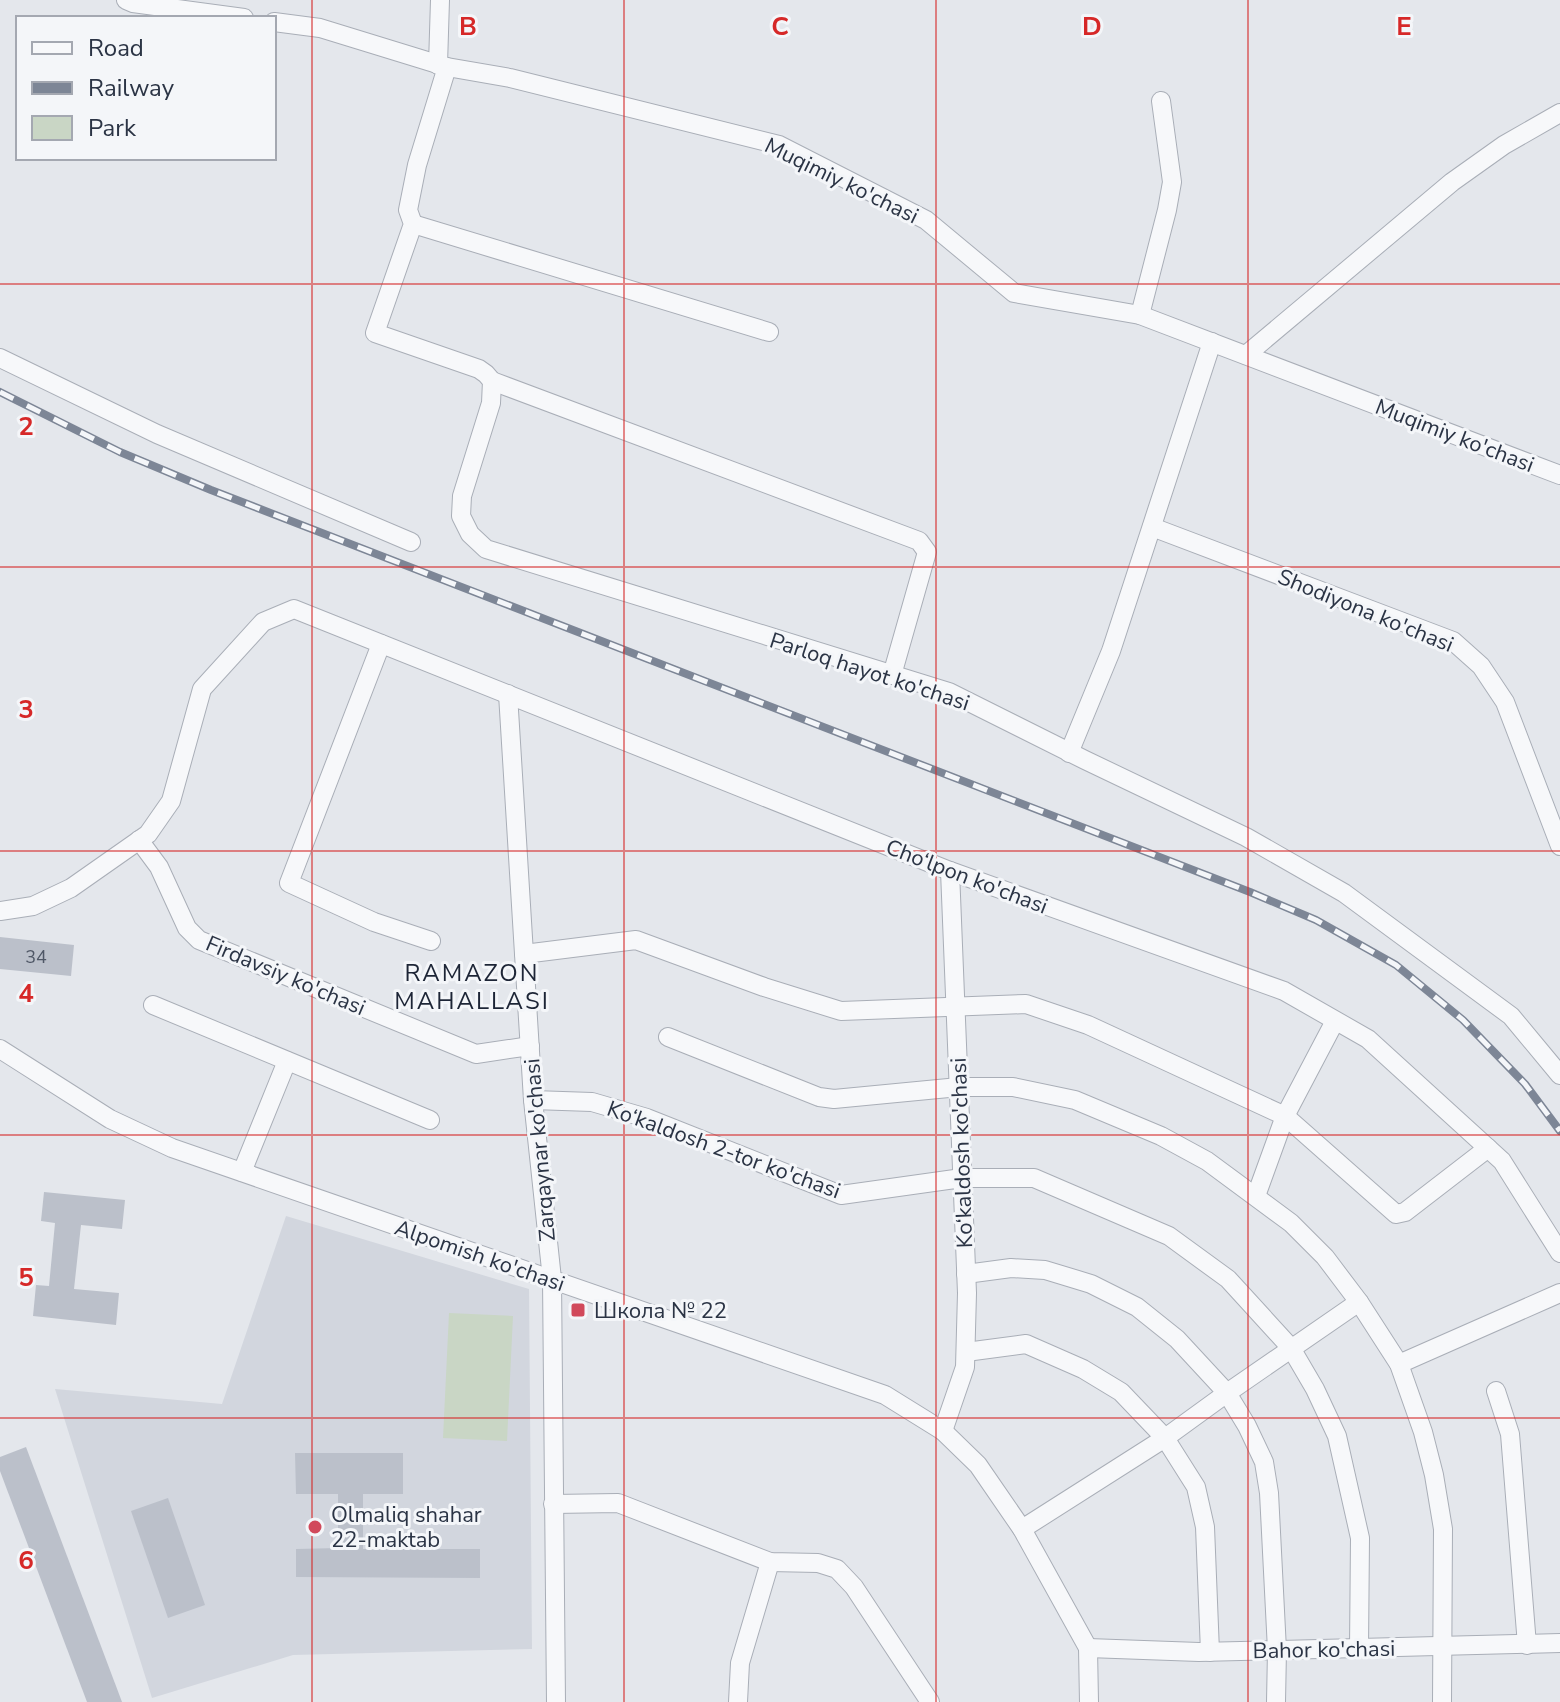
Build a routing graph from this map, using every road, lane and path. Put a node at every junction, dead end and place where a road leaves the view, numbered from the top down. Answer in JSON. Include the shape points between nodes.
{"nodes":[{"id":1,"x":126,"y":0,"type":"edge"},
{"id":2,"x":440,"y":0,"type":"edge"},
{"id":3,"x":229,"y":16,"type":"edge"},
{"id":4,"x":276,"y":22,"type":"edge"},
{"id":5,"x":443,"y":66,"type":"junction"},
{"id":6,"x":1161,"y":101,"type":"dead end"},
{"id":7,"x":1560,"y":113,"type":"edge"},
{"id":8,"x":413,"y":224,"type":"junction"},
{"id":9,"x":1140,"y":315,"type":"junction"},
{"id":10,"x":769,"y":332,"type":"dead end"},
{"id":11,"x":1212,"y":342,"type":"junction"},
{"id":12,"x":1246,"y":355,"type":"junction"},
{"id":13,"x":0,"y":358,"type":"edge"},
{"id":14,"x":492,"y":381,"type":"junction"},
{"id":15,"x":1560,"y":475,"type":"edge"},
{"id":16,"x":1152,"y":527,"type":"junction"},
{"id":17,"x":411,"y":542,"type":"dead end"},
{"id":18,"x":381,"y":644,"type":"junction"},
{"id":19,"x":892,"y":675,"type":"junction"},
{"id":20,"x":508,"y":694,"type":"junction"},
{"id":21,"x":1069,"y":753,"type":"junction"},
{"id":22,"x":139,"y":840,"type":"junction"},
{"id":23,"x":1560,"y":846,"type":"edge"},
{"id":24,"x":950,"y":871,"type":"junction"},
{"id":25,"x":0,"y":911,"type":"edge"},
{"id":26,"x":431,"y":941,"type":"dead end"},
{"id":27,"x":524,"y":954,"type":"junction"},
{"id":28,"x":153,"y":1005,"type":"dead end"},
{"id":29,"x":956,"y":1006,"type":"junction"},
{"id":30,"x":1335,"y":1021,"type":"junction"},
{"id":31,"x":668,"y":1037,"type":"dead end"},
{"id":32,"x":530,"y":1046,"type":"junction"},
{"id":33,"x":0,"y":1049,"type":"edge"},
{"id":34,"x":287,"y":1061,"type":"junction"},
{"id":35,"x":1560,"y":1075,"type":"edge"},
{"id":36,"x":959,"y":1087,"type":"junction"},
{"id":37,"x":533,"y":1100,"type":"junction"},
{"id":38,"x":1285,"y":1116,"type":"junction"},
{"id":39,"x":430,"y":1120,"type":"dead end"},
{"id":40,"x":1488,"y":1148,"type":"junction"},
{"id":41,"x":242,"y":1172,"type":"junction"},
{"id":42,"x":962,"y":1178,"type":"junction"},
{"id":43,"x":1256,"y":1196,"type":"junction"},
{"id":44,"x":1560,"y":1253,"type":"edge"},
{"id":45,"x":966,"y":1274,"type":"junction"},
{"id":46,"x":552,"y":1279,"type":"junction"},
{"id":47,"x":1560,"y":1293,"type":"edge"},
{"id":48,"x":1359,"y":1302,"type":"junction"},
{"id":49,"x":1291,"y":1348,"type":"junction"},
{"id":50,"x":966,"y":1352,"type":"junction"},
{"id":51,"x":1399,"y":1364,"type":"junction"},
{"id":52,"x":1496,"y":1391,"type":"dead end"},
{"id":53,"x":1227,"y":1393,"type":"junction"},
{"id":54,"x":943,"y":1431,"type":"junction"},
{"id":55,"x":1165,"y":1438,"type":"junction"},
{"id":56,"x":553,"y":1504,"type":"junction"},
{"id":57,"x":1022,"y":1529,"type":"junction"},
{"id":58,"x":770,"y":1562,"type":"junction"},
{"id":59,"x":1560,"y":1643,"type":"edge"},
{"id":60,"x":1527,"y":1645,"type":"junction"},
{"id":61,"x":1441,"y":1646,"type":"junction"},
{"id":62,"x":1088,"y":1648,"type":"junction"},
{"id":63,"x":1359,"y":1648,"type":"junction"},
{"id":64,"x":1277,"y":1650,"type":"junction"},
{"id":65,"x":1210,"y":1652,"type":"junction"},
{"id":66,"x":556,"y":1702,"type":"edge"},
{"id":67,"x":738,"y":1702,"type":"edge"},
{"id":68,"x":930,"y":1702,"type":"edge"},
{"id":69,"x":1089,"y":1702,"type":"edge"},
{"id":70,"x":1276,"y":1702,"type":"edge"},
{"id":71,"x":1442,"y":1702,"type":"edge"}],
"edges":[{"from":1,"to":3,"type":"street"},
{"from":2,"to":5,"type":"street"},
{"from":4,"to":5,"type":"street","name":"Muqimiy ko'chasi","via":[[320,28]]},
{"from":5,"to":8,"type":"street","via":[[408,210]]},
{"from":5,"to":9,"type":"street","name":"Muqimiy ko'chasi","via":[[779,145],[926,220],[1014,293]]},
{"from":6,"to":9,"type":"street","via":[[1172,182]]},
{"from":7,"to":12,"type":"street","via":[[1452,182]]},
{"from":8,"to":10,"type":"street"},
{"from":8,"to":14,"type":"street","via":[[375,333],[479,369]]},
{"from":9,"to":11,"type":"street","name":"Muqimiy ko'chasi"},
{"from":11,"to":12,"type":"street","name":"Muqimiy ko'chasi"},
{"from":11,"to":16,"type":"street"},
{"from":12,"to":15,"type":"street","name":"Muqimiy ko'chasi"},
{"from":13,"to":17,"type":"street","via":[[157,434]]},
{"from":14,"to":19,"type":"street","via":[[919,541],[927,552]]},
{"from":14,"to":19,"type":"street","name":"Parloq hayot ko'chasi","via":[[461,516],[486,549]]},
{"from":16,"to":21,"type":"street","via":[[1111,651]]},
{"from":16,"to":23,"type":"street","name":"Shodiyona ko'chasi","via":[[1453,641],[1481,666],[1505,702]]},
{"from":18,"to":20,"type":"street","name":"Cho‘lpon ko'chasi"},
{"from":18,"to":22,"type":"street","name":"Cho‘lpon ko'chasi","via":[[294,609],[263,622],[202,689],[171,801]]},
{"from":18,"to":26,"type":"street","via":[[289,883]]},
{"from":19,"to":21,"type":"street","name":"Parloq hayot ko'chasi","via":[[949,692]]},
{"from":20,"to":24,"type":"street","name":"Cho‘lpon ko'chasi"},
{"from":20,"to":27,"type":"street","name":"Zarqaynar ko'chasi"},
{"from":21,"to":35,"type":"street","name":"Parloq hayot ko'chasi","via":[[1246,837],[1344,893],[1511,1016]]},
{"from":22,"to":25,"type":"street","via":[[71,888],[33,906]]},
{"from":22,"to":32,"type":"street","name":"Firdavsiy ko'chasi","via":[[159,867],[187,928],[199,940],[476,1054]]},
{"from":24,"to":29,"type":"street","name":"Ko‘kaldosh ko'chasi"},
{"from":24,"to":30,"type":"street","name":"Cho‘lpon ko'chasi","via":[[1284,991]]},
{"from":27,"to":29,"type":"street","via":[[636,940],[841,1011]]},
{"from":27,"to":32,"type":"street","name":"Zarqaynar ko'chasi"},
{"from":28,"to":34,"type":"street"},
{"from":29,"to":36,"type":"street","name":"Ko‘kaldosh ko'chasi"},
{"from":29,"to":38,"type":"street","via":[[1026,1004],[1088,1025]]},
{"from":30,"to":38,"type":"street"},
{"from":30,"to":40,"type":"street","name":"Cho‘lpon ko'chasi","via":[[1368,1039]]},
{"from":31,"to":36,"type":"street","via":[[819,1097]]},
{"from":32,"to":37,"type":"street","name":"Zarqaynar ko'chasi"},
{"from":33,"to":41,"type":"street","name":"Alpomish ko'chasi","via":[[110,1119]]},
{"from":34,"to":39,"type":"street"},
{"from":34,"to":41,"type":"street"},
{"from":36,"to":42,"type":"street","name":"Ko‘kaldosh ko'chasi"},
{"from":36,"to":43,"type":"street","via":[[1013,1087],[1075,1100],[1161,1136]]},
{"from":37,"to":42,"type":"street","name":"Ko‘kaldosh 2-tor ko'chasi","via":[[592,1102],[647,1118],[841,1195]]},
{"from":37,"to":46,"type":"street","name":"Zarqaynar ko'chasi"},
{"from":38,"to":40,"type":"street","via":[[1396,1214]]},
{"from":38,"to":43,"type":"street"},
{"from":40,"to":44,"type":"street","name":"Cho‘lpon ko'chasi","via":[[1502,1161]]},
{"from":41,"to":46,"type":"street","name":"Alpomish ko'chasi"},
{"from":42,"to":45,"type":"street","name":"Ko‘kaldosh ko'chasi"},
{"from":42,"to":49,"type":"street","name":"Ko‘kaldosh 2-tor ko'chasi","via":[[1034,1178],[1169,1236],[1228,1279]]},
{"from":43,"to":48,"type":"street","via":[[1314,1245]]},
{"from":45,"to":50,"type":"street","name":"Ko‘kaldosh ko'chasi"},
{"from":45,"to":53,"type":"street","via":[[1045,1270],[1091,1284],[1137,1307],[1177,1339]]},
{"from":46,"to":54,"type":"street","name":"Alpomish ko'chasi","via":[[885,1395]]},
{"from":46,"to":56,"type":"street","name":"Zarqaynar ko'chasi"},
{"from":47,"to":51,"type":"street"},
{"from":48,"to":49,"type":"street"},
{"from":48,"to":51,"type":"street"},
{"from":49,"to":53,"type":"street"},
{"from":49,"to":63,"type":"street","name":"Ko‘kaldosh 2-tor ko'chasi","via":[[1337,1436],[1360,1538]]},
{"from":50,"to":54,"type":"street","name":"Ko‘kaldosh ko'chasi"},
{"from":50,"to":55,"type":"street","via":[[1026,1344],[1121,1392]]},
{"from":51,"to":61,"type":"street","via":[[1423,1432],[1443,1529]]},
{"from":52,"to":60,"type":"street","via":[[1510,1434]]},
{"from":53,"to":55,"type":"street"},
{"from":53,"to":64,"type":"street","via":[[1264,1462]]},
{"from":54,"to":57,"type":"street","name":"Alpomish ko'chasi","via":[[978,1465]]},
{"from":55,"to":57,"type":"street"},
{"from":55,"to":65,"type":"street","via":[[1196,1487],[1205,1527]]},
{"from":56,"to":58,"type":"street","via":[[618,1503]]},
{"from":56,"to":66,"type":"street","name":"Zarqaynar ko'chasi"},
{"from":57,"to":62,"type":"street","name":"Alpomish ko'chasi"},
{"from":58,"to":67,"type":"street","via":[[740,1663]]},
{"from":58,"to":68,"type":"street","via":[[837,1569]]},
{"from":59,"to":60,"type":"street","name":"Bahor ko'chasi"},
{"from":60,"to":61,"type":"street","name":"Bahor ko'chasi"},
{"from":61,"to":63,"type":"street","name":"Bahor ko'chasi"},
{"from":61,"to":71,"type":"street"},
{"from":62,"to":65,"type":"street","name":"Bahor ko'chasi"},
{"from":62,"to":69,"type":"street","name":"Alpomish ko'chasi"},
{"from":63,"to":64,"type":"street","name":"Bahor ko'chasi"},
{"from":64,"to":65,"type":"street","name":"Bahor ko'chasi"},
{"from":64,"to":70,"type":"street"}]}
